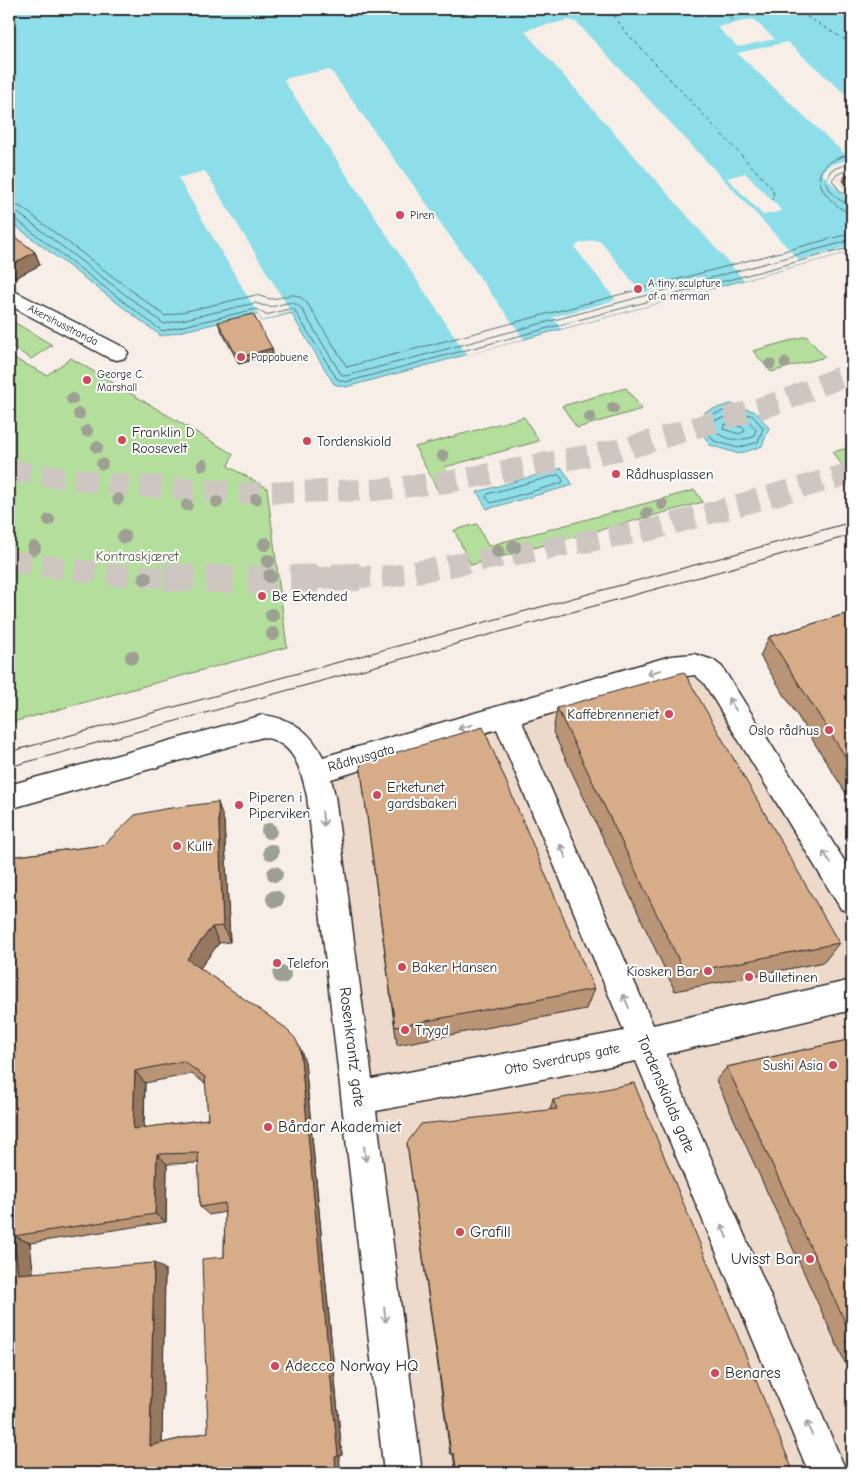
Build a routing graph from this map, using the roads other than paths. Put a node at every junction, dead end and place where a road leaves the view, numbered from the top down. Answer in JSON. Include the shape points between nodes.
{"nodes":[{"id":1,"x":9,"y":297,"type":"edge"},
{"id":2,"x":117,"y":353,"type":"dead end"},
{"id":3,"x":505,"y":715,"type":"junction"},
{"id":4,"x":316,"y":771,"type":"junction"},
{"id":5,"x":9,"y":797,"type":"edge"},
{"id":6,"x":852,"y":899,"type":"edge"},
{"id":7,"x":852,"y":995,"type":"edge"},
{"id":8,"x":644,"y":1043,"type":"junction"},
{"id":9,"x":359,"y":1098,"type":"junction"},
{"id":10,"x":403,"y":1473,"type":"edge"},
{"id":11,"x":828,"y":1473,"type":"edge"}],
"edges":[{"from":1,"to":2,"type":"street","name":"Akershusstranda"},
{"from":3,"to":4,"type":"street","name":"Rådhusgata","one_way":true},
{"from":6,"to":3,"type":"street","name":"Rådhusgata","one_way":true,"via":[[713,675],[702,666],[682,664]]},
{"from":8,"to":3,"type":"street","name":"Tordenskiolds gate","one_way":true},
{"from":4,"to":5,"type":"street","name":"Rådhusgata","via":[[305,748],[297,741],[278,728],[264,726]]},
{"from":4,"to":9,"type":"street","name":"Rosenkrantz’ gate","one_way":true},
{"from":7,"to":8,"type":"street","name":"Otto Sverdrups gate"},
{"from":8,"to":9,"type":"street","name":"Otto Sverdrups gate"},
{"from":11,"to":8,"type":"street","name":"Tordenskiolds gate","one_way":true},
{"from":9,"to":10,"type":"street","name":"Rosenkrantz’ gate","one_way":true}]}
